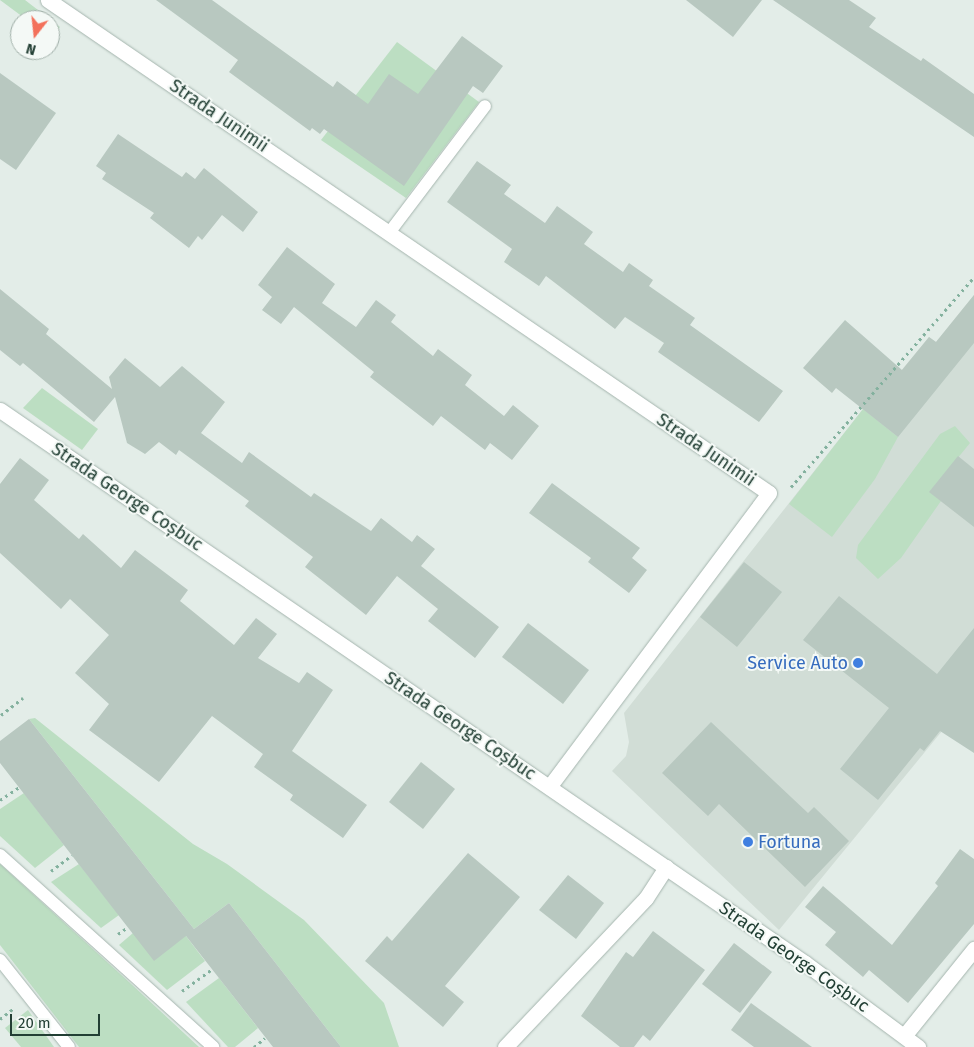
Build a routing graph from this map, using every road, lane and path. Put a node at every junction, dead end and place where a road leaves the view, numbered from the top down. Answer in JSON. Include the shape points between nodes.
{"nodes":[{"id":1,"x":48,"y":0,"type":"edge"},
{"id":2,"x":485,"y":106,"type":"dead end"},
{"id":3,"x":389,"y":233,"type":"junction"},
{"id":4,"x":974,"y":277,"type":"edge"},
{"id":5,"x":0,"y":410,"type":"edge"},
{"id":6,"x":770,"y":493,"type":"junction"},
{"id":7,"x":23,"y":698,"type":"dead end"},
{"id":8,"x":1,"y":715,"type":"edge"},
{"id":9,"x":19,"y":787,"type":"dead end"},
{"id":10,"x":548,"y":787,"type":"junction"},
{"id":11,"x":0,"y":800,"type":"edge"},
{"id":12,"x":0,"y":854,"type":"edge"},
{"id":13,"x":72,"y":855,"type":"dead end"},
{"id":14,"x":666,"y":867,"type":"junction"},
{"id":15,"x":33,"y":884,"type":"junction"},
{"id":16,"x":974,"y":949,"type":"edge"},
{"id":17,"x":0,"y":960,"type":"edge"},
{"id":18,"x":212,"y":969,"type":"dead end"},
{"id":19,"x":166,"y":1003,"type":"junction"},
{"id":20,"x":904,"y":1036,"type":"junction"},
{"id":21,"x":266,"y":1038,"type":"dead end"},
{"id":22,"x":69,"y":1047,"type":"edge"},
{"id":23,"x":213,"y":1047,"type":"edge"},
{"id":24,"x":254,"y":1047,"type":"edge"},
{"id":25,"x":505,"y":1047,"type":"edge"},
{"id":26,"x":918,"y":1047,"type":"edge"}],
"edges":[{"from":1,"to":3,"type":"street","name":"Strada Junimii"},
{"from":2,"to":3,"type":"lane"},
{"from":3,"to":6,"type":"street","name":"Strada Junimii"},
{"from":4,"to":6,"type":"path","via":[[792,487]]},
{"from":5,"to":10,"type":"street","name":"Strada George Coșbuc"},
{"from":6,"to":10,"type":"street","name":"Strada Junimii"},
{"from":7,"to":8,"type":"path"},
{"from":9,"to":11,"type":"path"},
{"from":10,"to":14,"type":"street","name":"Strada George Coșbuc"},
{"from":12,"to":15,"type":"lane"},
{"from":13,"to":15,"type":"path"},
{"from":14,"to":20,"type":"street","name":"Strada George Coșbuc"},
{"from":14,"to":25,"type":"street","via":[[646,898]]},
{"from":15,"to":19,"type":"lane"},
{"from":16,"to":20,"type":"street"},
{"from":17,"to":22,"type":"lane"},
{"from":18,"to":19,"type":"path"},
{"from":19,"to":23,"type":"lane"},
{"from":20,"to":26,"type":"street","name":"Strada George Coșbuc"},
{"from":21,"to":24,"type":"path"}]}
